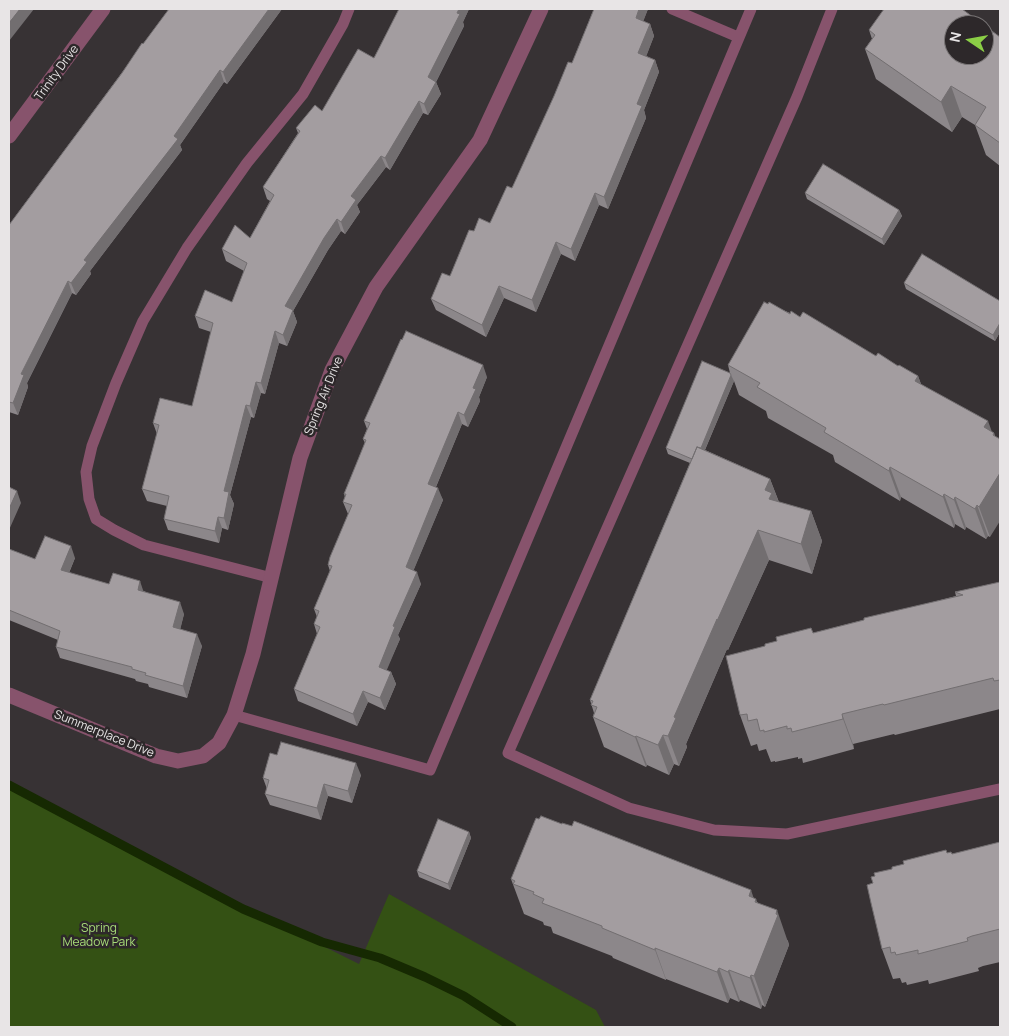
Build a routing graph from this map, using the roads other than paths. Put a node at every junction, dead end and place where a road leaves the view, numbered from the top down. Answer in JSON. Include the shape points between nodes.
{"nodes":[{"id":1,"x":103,"y":9,"type":"edge"},
{"id":2,"x":349,"y":9,"type":"edge"},
{"id":3,"x":540,"y":9,"type":"edge"},
{"id":4,"x":672,"y":9,"type":"edge"},
{"id":5,"x":750,"y":9,"type":"edge"},
{"id":6,"x":832,"y":9,"type":"edge"},
{"id":7,"x":738,"y":37,"type":"junction"},
{"id":8,"x":9,"y":136,"type":"edge"},
{"id":9,"x":272,"y":578,"type":"junction"},
{"id":10,"x":9,"y":695,"type":"edge"},
{"id":11,"x":234,"y":715,"type":"junction"},
{"id":12,"x":202,"y":756,"type":"joint"},
{"id":13,"x":1000,"y":789,"type":"edge"}],
"edges":[{"from":1,"to":8,"type":"street","name":"Trinity Drive"},
{"from":2,"to":9,"type":"lane","via":[[303,94],[241,171],[187,248],[144,321],[95,437],[86,472],[96,519],[114,530],[144,545]]},
{"from":3,"to":9,"type":"street","name":"Spring Air Drive","via":[[480,140],[376,287],[332,370],[300,458]]},
{"from":4,"to":7,"type":"lane"},
{"from":5,"to":7,"type":"lane"},
{"from":6,"to":13,"type":"lane","via":[[797,98],[508,753],[629,808],[714,830],[787,834]]},
{"from":7,"to":11,"type":"lane","via":[[430,770]]},
{"from":9,"to":11,"type":"street","name":"Spring Air Drive"},
{"from":10,"to":12,"type":"street","name":"Summerplace Drive","via":[[156,756],[178,761]]},
{"from":11,"to":12,"type":"street","name":"Spring Air Drive","via":[[220,743]]}]}
